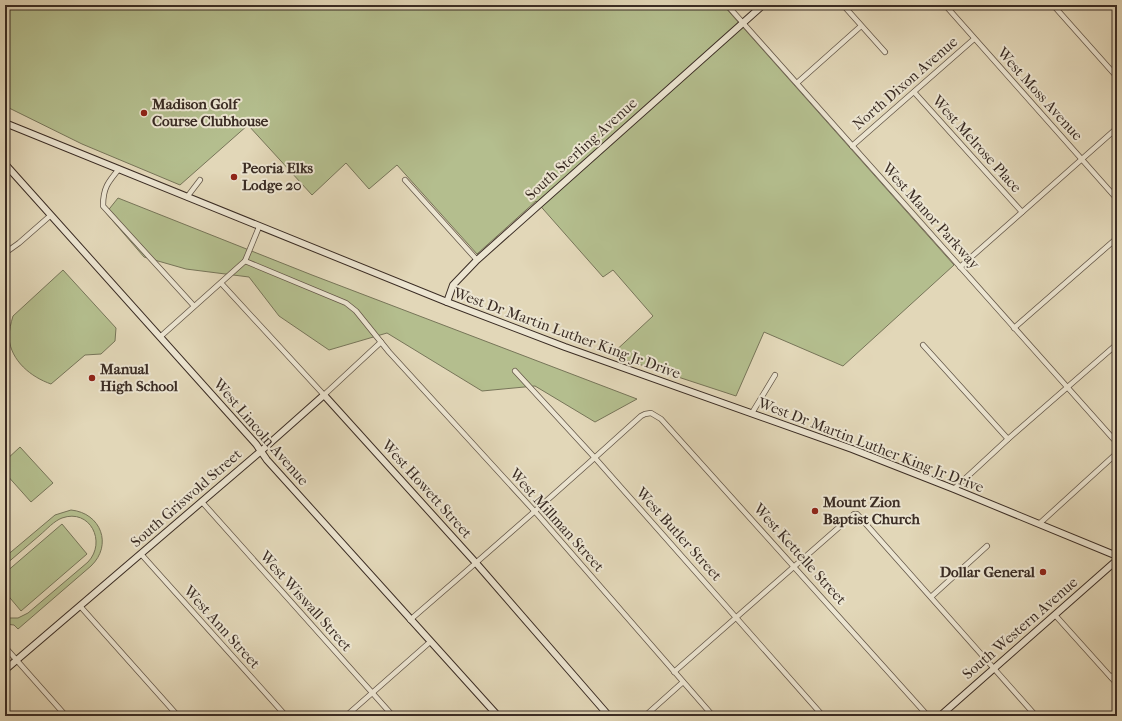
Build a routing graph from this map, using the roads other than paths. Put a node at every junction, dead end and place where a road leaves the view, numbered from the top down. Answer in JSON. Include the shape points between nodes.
{"nodes":[{"id":1,"x":727,"y":5,"type":"edge"},
{"id":2,"x":763,"y":5,"type":"edge"},
{"id":3,"x":843,"y":5,"type":"edge"},
{"id":4,"x":945,"y":5,"type":"edge"},
{"id":5,"x":1053,"y":5,"type":"edge"},
{"id":6,"x":743,"y":23,"type":"junction"},
{"id":7,"x":861,"y":26,"type":"junction"},
{"id":8,"x":974,"y":39,"type":"junction"},
{"id":9,"x":885,"y":52,"type":"dead end"},
{"id":10,"x":1117,"y":77,"type":"edge"},
{"id":11,"x":797,"y":83,"type":"junction"},
{"id":12,"x":914,"y":92,"type":"junction"},
{"id":13,"x":7,"y":123,"type":"edge"},
{"id":14,"x":1117,"y":128,"type":"edge"},
{"id":15,"x":852,"y":146,"type":"junction"},
{"id":16,"x":1081,"y":159,"type":"junction"},
{"id":17,"x":5,"y":164,"type":"edge"},
{"id":18,"x":119,"y":168,"type":"junction"},
{"id":19,"x":200,"y":180,"type":"dead end"},
{"id":20,"x":405,"y":180,"type":"dead end"},
{"id":21,"x":187,"y":197,"type":"junction"},
{"id":22,"x":1117,"y":199,"type":"edge"},
{"id":23,"x":1022,"y":212,"type":"junction"},
{"id":24,"x":51,"y":215,"type":"junction"},
{"id":25,"x":259,"y":227,"type":"junction"},
{"id":26,"x":1117,"y":238,"type":"edge"},
{"id":27,"x":5,"y":253,"type":"edge"},
{"id":28,"x":477,"y":260,"type":"junction"},
{"id":29,"x":245,"y":261,"type":"junction"},
{"id":30,"x":960,"y":267,"type":"junction"},
{"id":31,"x":221,"y":283,"type":"junction"},
{"id":32,"x":447,"y":302,"type":"junction"},
{"id":33,"x":194,"y":306,"type":"junction"},
{"id":34,"x":1014,"y":328,"type":"junction"},
{"id":35,"x":160,"y":336,"type":"junction"},
{"id":36,"x":381,"y":342,"type":"junction"},
{"id":37,"x":1117,"y":344,"type":"edge"},
{"id":38,"x":923,"y":345,"type":"dead end"},
{"id":39,"x":515,"y":371,"type":"dead end"},
{"id":40,"x":775,"y":375,"type":"dead end"},
{"id":41,"x":1067,"y":387,"type":"junction"},
{"id":42,"x":324,"y":394,"type":"junction"},
{"id":43,"x":752,"y":413,"type":"junction"},
{"id":44,"x":1008,"y":439,"type":"junction"},
{"id":45,"x":1117,"y":443,"type":"edge"},
{"id":46,"x":261,"y":451,"type":"junction"},
{"id":47,"x":1117,"y":454,"type":"edge"},
{"id":48,"x":595,"y":458,"type":"junction"},
{"id":49,"x":954,"y":489,"type":"junction"},
{"id":50,"x":202,"y":502,"type":"junction"},
{"id":51,"x":534,"y":511,"type":"junction"},
{"id":52,"x":1039,"y":524,"type":"junction"},
{"id":53,"x":987,"y":546,"type":"dead end"},
{"id":54,"x":141,"y":554,"type":"junction"},
{"id":55,"x":1117,"y":556,"type":"edge"},
{"id":56,"x":1117,"y":560,"type":"edge"},
{"id":57,"x":476,"y":562,"type":"junction"},
{"id":58,"x":795,"y":566,"type":"junction"},
{"id":59,"x":931,"y":597,"type":"junction"},
{"id":60,"x":80,"y":606,"type":"junction"},
{"id":61,"x":1055,"y":615,"type":"junction"},
{"id":62,"x":736,"y":616,"type":"junction"},
{"id":63,"x":410,"y":620,"type":"junction"},
{"id":64,"x":430,"y":642,"type":"junction"},
{"id":65,"x":5,"y":647,"type":"edge"},
{"id":66,"x":16,"y":660,"type":"junction"},
{"id":67,"x":993,"y":669,"type":"junction"},
{"id":68,"x":5,"y":670,"type":"edge"},
{"id":69,"x":674,"y":672,"type":"junction"},
{"id":70,"x":1117,"y":672,"type":"edge"},
{"id":71,"x":1111,"y":677,"type":"junction"},
{"id":72,"x":683,"y":682,"type":"junction"},
{"id":73,"x":1117,"y":684,"type":"edge"},
{"id":74,"x":372,"y":693,"type":"junction"},
{"id":75,"x":66,"y":716,"type":"edge"},
{"id":76,"x":178,"y":716,"type":"edge"},
{"id":77,"x":286,"y":716,"type":"edge"},
{"id":78,"x":346,"y":716,"type":"edge"},
{"id":79,"x":393,"y":716,"type":"edge"},
{"id":80,"x":498,"y":716,"type":"edge"},
{"id":81,"x":609,"y":716,"type":"edge"},
{"id":82,"x":645,"y":716,"type":"edge"},
{"id":83,"x":713,"y":716,"type":"edge"},
{"id":84,"x":823,"y":716,"type":"edge"},
{"id":85,"x":928,"y":716,"type":"edge"},
{"id":86,"x":940,"y":716,"type":"edge"},
{"id":87,"x":1036,"y":716,"type":"edge"}],
"edges":[{"from":1,"to":6,"type":"street","name":"West Manor Parkway"},
{"from":2,"to":6,"type":"main road","name":"South Sterling Avenue"},
{"from":3,"to":7,"type":"street"},
{"from":4,"to":8,"type":"street","name":"West Moss Avenue"},
{"from":5,"to":10,"type":"street"},
{"from":6,"to":11,"type":"street","name":"West Manor Parkway"},
{"from":6,"to":28,"type":"main road","name":"South Sterling Avenue"},
{"from":7,"to":9,"type":"street"},
{"from":7,"to":11,"type":"street"},
{"from":8,"to":12,"type":"street","name":"North Dixon Avenue"},
{"from":8,"to":16,"type":"street","name":"West Moss Avenue"},
{"from":11,"to":15,"type":"street","name":"West Manor Parkway"},
{"from":12,"to":15,"type":"street","name":"North Dixon Avenue"},
{"from":12,"to":23,"type":"street","name":"West Melrose Place"},
{"from":13,"to":18,"type":"main road","name":"West Dr Martin Luther King Jr Drive"},
{"from":14,"to":16,"type":"street"},
{"from":15,"to":30,"type":"street","name":"West Manor Parkway"},
{"from":16,"to":22,"type":"street","name":"West Moss Avenue"},
{"from":16,"to":23,"type":"street"},
{"from":17,"to":24,"type":"main road","name":"West Lincoln Avenue"},
{"from":18,"to":21,"type":"main road","name":"West Dr Martin Luther King Jr Drive"},
{"from":18,"to":33,"type":"street","via":[[103,194],[103,206]]},
{"from":19,"to":21,"type":"street"},
{"from":20,"to":28,"type":"street"},
{"from":21,"to":25,"type":"main road","name":"West Dr Martin Luther King Jr Drive"},
{"from":23,"to":30,"type":"street"},
{"from":24,"to":27,"type":"street"},
{"from":24,"to":35,"type":"main road","name":"West Lincoln Avenue"},
{"from":25,"to":29,"type":"street"},
{"from":25,"to":32,"type":"main road","name":"West Dr Martin Luther King Jr Drive"},
{"from":26,"to":34,"type":"street"},
{"from":28,"to":32,"type":"main road","name":"South Sterling Avenue","via":[[454,285]]},
{"from":29,"to":31,"type":"street"},
{"from":29,"to":36,"type":"street","name":"West Millman Street","via":[[346,303],[356,311]]},
{"from":30,"to":34,"type":"street","name":"West Manor Parkway"},
{"from":31,"to":33,"type":"street"},
{"from":31,"to":42,"type":"street","name":"West Howett Street"},
{"from":32,"to":43,"type":"main road","name":"West Dr Martin Luther King Jr Drive"},
{"from":33,"to":35,"type":"street"},
{"from":34,"to":41,"type":"street","name":"West Manor Parkway"},
{"from":35,"to":46,"type":"main road","name":"West Lincoln Avenue"},
{"from":36,"to":42,"type":"street","name":"South Griswold Street"},
{"from":36,"to":51,"type":"street","name":"West Millman Street"},
{"from":37,"to":41,"type":"street"},
{"from":38,"to":44,"type":"street"},
{"from":39,"to":48,"type":"street","name":"West Butler Street"},
{"from":40,"to":43,"type":"street"},
{"from":41,"to":44,"type":"street"},
{"from":41,"to":45,"type":"street","name":"West Manor Parkway"},
{"from":42,"to":46,"type":"main road","name":"South Griswold Street"},
{"from":42,"to":57,"type":"main road","name":"West Howett Street"},
{"from":43,"to":49,"type":"main road","name":"West Dr Martin Luther King Jr Drive"},
{"from":44,"to":49,"type":"street"},
{"from":46,"to":50,"type":"main road","name":"South Griswold Street"},
{"from":46,"to":63,"type":"main road","name":"West Lincoln Avenue"},
{"from":47,"to":52,"type":"street"},
{"from":48,"to":51,"type":"street"},
{"from":48,"to":58,"type":"street","name":"West Kettelle Street","via":[[641,416],[650,412],[661,419]]},
{"from":48,"to":62,"type":"street","name":"West Butler Street"},
{"from":49,"to":52,"type":"main road","name":"West Dr Martin Luther King Jr Drive"},
{"from":50,"to":54,"type":"main road","name":"South Griswold Street"},
{"from":50,"to":74,"type":"street","name":"West Wiswall Street"},
{"from":51,"to":57,"type":"street"},
{"from":51,"to":69,"type":"street","name":"West Millman Street"},
{"from":52,"to":55,"type":"main road","name":"West Dr Martin Luther King Jr Drive"},
{"from":53,"to":59,"type":"street"},
{"from":54,"to":60,"type":"main road","name":"South Griswold Street"},
{"from":54,"to":77,"type":"street","name":"West Ann Street"},
{"from":56,"to":61,"type":"main road","name":"South Western Avenue"},
{"from":57,"to":63,"type":"street"},
{"from":57,"to":81,"type":"main road","name":"West Howett Street"},
{"from":58,"to":59,"type":"street","via":[[857,514]]},
{"from":58,"to":62,"type":"street"},
{"from":58,"to":85,"type":"street","name":"West Kettelle Street"},
{"from":59,"to":67,"type":"street"},
{"from":60,"to":66,"type":"main road","name":"South Griswold Street"},
{"from":60,"to":76,"type":"street"},
{"from":61,"to":67,"type":"main road","name":"South Western Avenue"},
{"from":61,"to":71,"type":"street"},
{"from":62,"to":69,"type":"street"},
{"from":62,"to":84,"type":"street","name":"West Butler Street"},
{"from":63,"to":64,"type":"main road","name":"West Lincoln Avenue"},
{"from":64,"to":74,"type":"street"},
{"from":64,"to":80,"type":"main road","name":"West Lincoln Avenue"},
{"from":65,"to":66,"type":"street"},
{"from":66,"to":68,"type":"main road","name":"South Griswold Street"},
{"from":66,"to":75,"type":"street"},
{"from":67,"to":86,"type":"main road","name":"South Western Avenue"},
{"from":67,"to":87,"type":"street"},
{"from":69,"to":72,"type":"street","name":"West Millman Street"},
{"from":70,"to":71,"type":"street"},
{"from":71,"to":73,"type":"street"},
{"from":72,"to":82,"type":"street"},
{"from":72,"to":83,"type":"street","name":"West Millman Street"},
{"from":74,"to":78,"type":"street"},
{"from":74,"to":79,"type":"street","name":"West Wiswall Street"}]}
